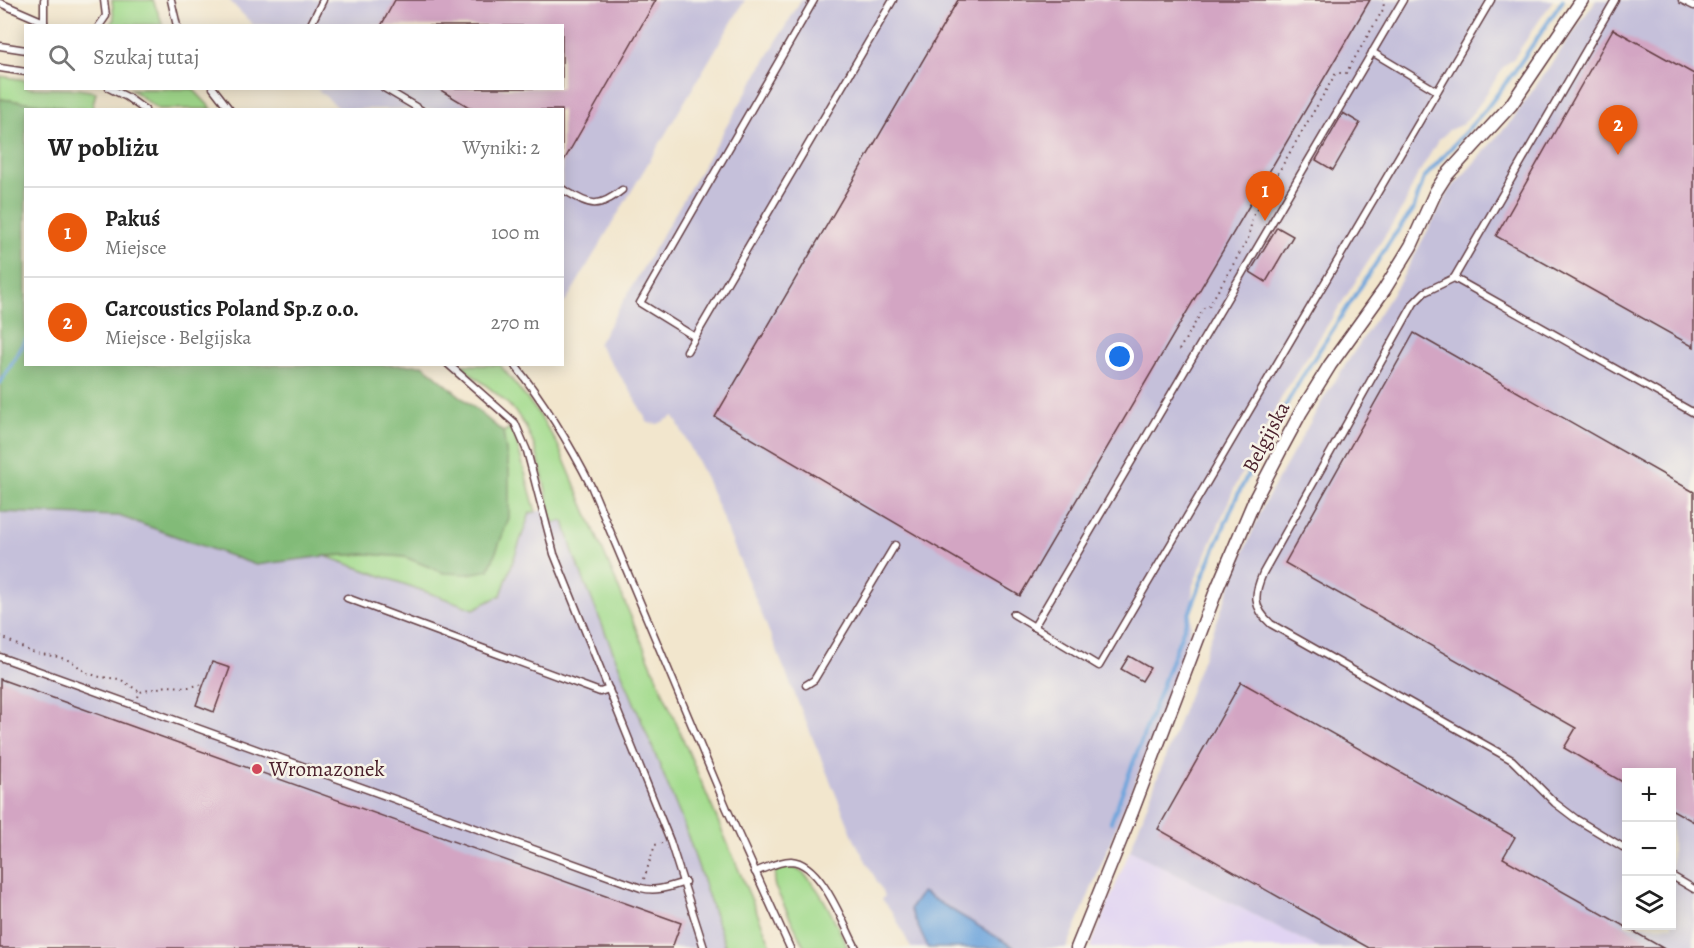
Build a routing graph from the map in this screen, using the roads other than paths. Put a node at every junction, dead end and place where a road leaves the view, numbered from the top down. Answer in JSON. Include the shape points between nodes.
{"nodes":[{"id":1,"x":44,"y":0,"type":"edge"},
{"id":2,"x":104,"y":0,"type":"edge"},
{"id":3,"x":171,"y":0,"type":"edge"},
{"id":4,"x":323,"y":0,"type":"edge"},
{"id":5,"x":814,"y":0,"type":"edge"},
{"id":6,"x":893,"y":0,"type":"edge"},
{"id":7,"x":1403,"y":0,"type":"edge"},
{"id":8,"x":1491,"y":0,"type":"edge"},
{"id":9,"x":1582,"y":0,"type":"edge"},
{"id":10,"x":1615,"y":0,"type":"edge"},
{"id":11,"x":1682,"y":0,"type":"edge"},
{"id":12,"x":0,"y":3,"type":"edge"},
{"id":13,"x":1694,"y":6,"type":"edge"},
{"id":14,"x":44,"y":24,"type":"edge"},
{"id":15,"x":100,"y":24,"type":"edge"},
{"id":16,"x":177,"y":24,"type":"edge"},
{"id":17,"x":311,"y":24,"type":"edge"},
{"id":18,"x":0,"y":46,"type":"edge"},
{"id":19,"x":24,"y":50,"type":"edge"},
{"id":20,"x":1372,"y":52,"type":"junction"},
{"id":21,"x":0,"y":68,"type":"edge"},
{"id":22,"x":24,"y":72,"type":"edge"},
{"id":23,"x":112,"y":90,"type":"edge"},
{"id":24,"x":215,"y":90,"type":"edge"},
{"id":25,"x":387,"y":90,"type":"edge"},
{"id":26,"x":1437,"y":91,"type":"junction"},
{"id":27,"x":142,"y":108,"type":"edge"},
{"id":28,"x":228,"y":108,"type":"edge"},
{"id":29,"x":418,"y":108,"type":"edge"},
{"id":30,"x":564,"y":190,"type":"edge"},
{"id":31,"x":621,"y":190,"type":"dead end"},
{"id":32,"x":1454,"y":278,"type":"junction"},
{"id":33,"x":695,"y":337,"type":"junction"},
{"id":34,"x":687,"y":351,"type":"dead end"},
{"id":35,"x":450,"y":366,"type":"edge"},
{"id":36,"x":515,"y":366,"type":"edge"},
{"id":37,"x":1694,"y":413,"type":"edge"},
{"id":38,"x":895,"y":545,"type":"dead end"},
{"id":39,"x":347,"y":598,"type":"dead end"},
{"id":40,"x":1013,"y":614,"type":"dead end"},
{"id":41,"x":1034,"y":627,"type":"junction"},
{"id":42,"x":0,"y":657,"type":"edge"},
{"id":43,"x":807,"y":685,"type":"dead end"},
{"id":44,"x":609,"y":689,"type":"junction"},
{"id":45,"x":1622,"y":847,"type":"edge"},
{"id":46,"x":755,"y":873,"type":"junction"},
{"id":47,"x":1676,"y":879,"type":"edge"},
{"id":48,"x":685,"y":882,"type":"junction"},
{"id":49,"x":1694,"y":889,"type":"edge"},
{"id":50,"x":1081,"y":947,"type":"edge"},
{"id":51,"x":704,"y":948,"type":"edge"},
{"id":52,"x":790,"y":948,"type":"edge"},
{"id":53,"x":856,"y":948,"type":"edge"}],
"edges":[{"from":1,"to":14,"type":"lane"},
{"from":2,"to":15,"type":"lane","via":[[106,16]]},
{"from":3,"to":16,"type":"lane"},
{"from":4,"to":17,"type":"lane"},
{"from":5,"to":33,"type":"lane","via":[[640,303]]},
{"from":6,"to":33,"type":"lane"},
{"from":7,"to":20,"type":"lane"},
{"from":8,"to":26,"type":"lane"},
{"from":9,"to":50,"type":"street","name":"Belgijska","via":[[1511,105],[1441,184],[1411,246],[1330,365],[1285,441],[1216,591]]},
{"from":10,"to":32,"type":"lane"},
{"from":11,"to":13,"type":"lane"},
{"from":12,"to":14,"type":"lane"},
{"from":18,"to":19,"type":"lane"},
{"from":20,"to":26,"type":"lane"},
{"from":20,"to":41,"type":"lane"},
{"from":21,"to":22,"type":"lane"},
{"from":23,"to":27,"type":"lane"},
{"from":24,"to":28,"type":"lane"},
{"from":25,"to":29,"type":"lane"},
{"from":26,"to":41,"type":"lane","via":[[1099,666]]},
{"from":30,"to":31,"type":"lane","via":[[598,204],[609,201]]},
{"from":32,"to":37,"type":"lane"},
{"from":32,"to":45,"type":"lane","via":[[1425,292],[1414,303],[1263,573],[1256,600],[1271,624],[1512,760],[1555,803]]},
{"from":33,"to":34,"type":"lane"},
{"from":35,"to":44,"type":"lane","via":[[515,423],[527,451],[554,554]]},
{"from":36,"to":46,"type":"lane","via":[[552,417],[592,488]]},
{"from":38,"to":43,"type":"lane","via":[[814,680]]},
{"from":39,"to":44,"type":"lane","via":[[600,692]]},
{"from":40,"to":41,"type":"lane"},
{"from":42,"to":48,"type":"lane","via":[[640,888],[660,889]]},
{"from":44,"to":48,"type":"lane"},
{"from":46,"to":52,"type":"lane"},
{"from":46,"to":53,"type":"lane","via":[[792,861],[814,872]]},
{"from":47,"to":49,"type":"lane"},
{"from":48,"to":51,"type":"lane"}]}
